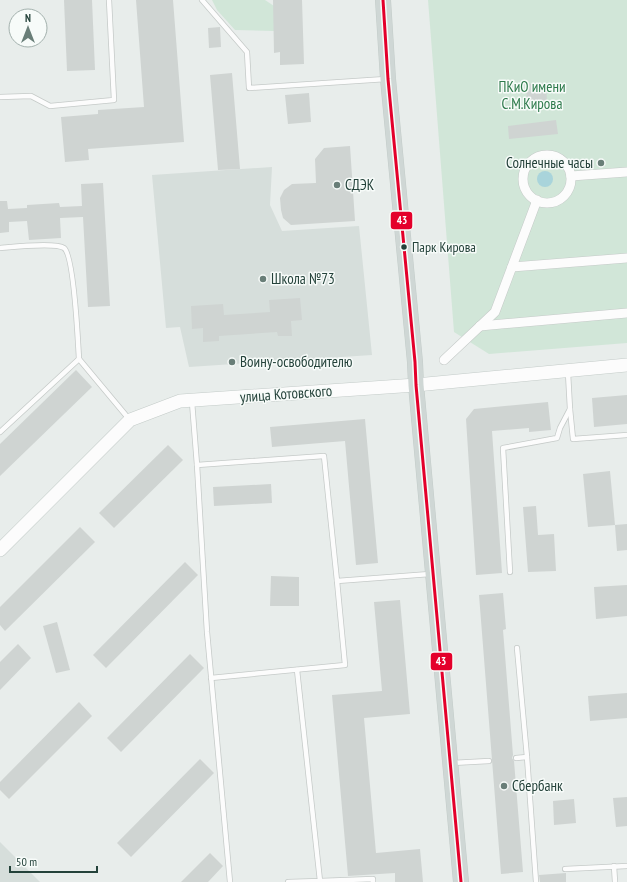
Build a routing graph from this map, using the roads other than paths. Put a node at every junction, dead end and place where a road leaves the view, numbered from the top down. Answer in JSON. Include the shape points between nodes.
{"nodes":[{"id":1,"x":109,"y":0,"type":"edge"},
{"id":2,"x":202,"y":0,"type":"edge"},
{"id":3,"x":383,"y":0,"type":"edge"},
{"id":4,"x":388,"y":79,"type":"junction"},
{"id":5,"x":0,"y":97,"type":"edge"},
{"id":6,"x":627,"y":172,"type":"edge"},
{"id":7,"x":571,"y":176,"type":"junction"},
{"id":8,"x":537,"y":200,"type":"junction"},
{"id":9,"x":0,"y":248,"type":"edge"},
{"id":10,"x":627,"y":258,"type":"edge"},
{"id":11,"x":512,"y":267,"type":"junction"},
{"id":12,"x":627,"y":313,"type":"edge"},
{"id":13,"x":480,"y":326,"type":"junction"},
{"id":14,"x":80,"y":359,"type":"junction"},
{"id":15,"x":444,"y":360,"type":"dead end"},
{"id":16,"x":627,"y":365,"type":"edge"},
{"id":17,"x":568,"y":371,"type":"junction"},
{"id":18,"x":416,"y":385,"type":"junction"},
{"id":19,"x":192,"y":400,"type":"junction"},
{"id":20,"x":570,"y":409,"type":"junction"},
{"id":21,"x":130,"y":420,"type":"junction"},
{"id":22,"x":0,"y":432,"type":"edge"},
{"id":23,"x":627,"y":435,"type":"edge"},
{"id":24,"x":197,"y":465,"type":"junction"},
{"id":25,"x":0,"y":550,"type":"edge"},
{"id":26,"x":510,"y":572,"type":"dead end"},
{"id":27,"x":434,"y":573,"type":"junction"},
{"id":28,"x":337,"y":581,"type":"junction"},
{"id":29,"x":517,"y":648,"type":"dead end"},
{"id":30,"x":297,"y":670,"type":"junction"},
{"id":31,"x":211,"y":678,"type":"junction"},
{"id":32,"x":527,"y":757,"type":"junction"},
{"id":33,"x":516,"y":758,"type":"dead end"},
{"id":34,"x":490,"y":761,"type":"dead end"},
{"id":35,"x":450,"y":764,"type":"junction"},
{"id":36,"x":614,"y":866,"type":"junction"},
{"id":37,"x":627,"y":866,"type":"edge"},
{"id":38,"x":565,"y":869,"type":"dead end"},
{"id":39,"x":320,"y":881,"type":"junction"},
{"id":40,"x":230,"y":882,"type":"edge"},
{"id":41,"x":288,"y":882,"type":"edge"},
{"id":42,"x":373,"y":882,"type":"edge"},
{"id":43,"x":461,"y":882,"type":"edge"},
{"id":44,"x":536,"y":882,"type":"edge"},
{"id":45,"x":616,"y":882,"type":"edge"}],
"edges":[{"from":1,"to":5,"type":"lane","via":[[114,100],[50,106],[31,96]]},
{"from":2,"to":4,"type":"lane","via":[[247,52],[249,88]]},
{"from":3,"to":4,"type":"main road"},
{"from":4,"to":18,"type":"main road","via":[[416,362]]},
{"from":6,"to":7,"type":"street"},
{"from":7,"to":8,"type":"street","via":[[571,184],[563,197],[549,203]]},
{"from":7,"to":8,"type":"street","via":[[569,168],[559,157],[544,154],[536,157],[524,169],[523,177],[528,193]]},
{"from":8,"to":11,"type":"street"},
{"from":9,"to":14,"type":"lane","via":[[54,245],[64,248],[68,253],[73,274]]},
{"from":10,"to":11,"type":"street"},
{"from":11,"to":13,"type":"street","via":[[495,312]]},
{"from":12,"to":13,"type":"street"},
{"from":13,"to":15,"type":"street"},
{"from":14,"to":21,"type":"lane"},
{"from":14,"to":22,"type":"lane"},
{"from":16,"to":17,"type":"street","name":"улица Котовского"},
{"from":17,"to":18,"type":"street","name":"улица Котовского"},
{"from":17,"to":20,"type":"lane"},
{"from":18,"to":19,"type":"street","name":"улица Котовского"},
{"from":18,"to":27,"type":"main road"},
{"from":19,"to":21,"type":"street","name":"улица Котовского","via":[[180,401]]},
{"from":19,"to":24,"type":"lane"},
{"from":20,"to":23,"type":"lane","via":[[573,439]]},
{"from":20,"to":26,"type":"lane","via":[[557,438],[503,448]]},
{"from":21,"to":25,"type":"street","name":"улица Котовского"},
{"from":24,"to":28,"type":"lane","via":[[324,456]]},
{"from":24,"to":31,"type":"lane"},
{"from":27,"to":28,"type":"lane"},
{"from":27,"to":35,"type":"main road"},
{"from":28,"to":30,"type":"lane","via":[[345,665]]},
{"from":29,"to":32,"type":"lane"},
{"from":30,"to":31,"type":"lane"},
{"from":30,"to":39,"type":"lane"},
{"from":31,"to":40,"type":"lane"},
{"from":32,"to":33,"type":"lane"},
{"from":32,"to":44,"type":"lane"},
{"from":34,"to":35,"type":"lane"},
{"from":35,"to":43,"type":"main road"},
{"from":36,"to":37,"type":"lane"},
{"from":36,"to":38,"type":"lane"},
{"from":36,"to":45,"type":"lane"},
{"from":39,"to":41,"type":"lane"},
{"from":39,"to":42,"type":"lane"}]}
